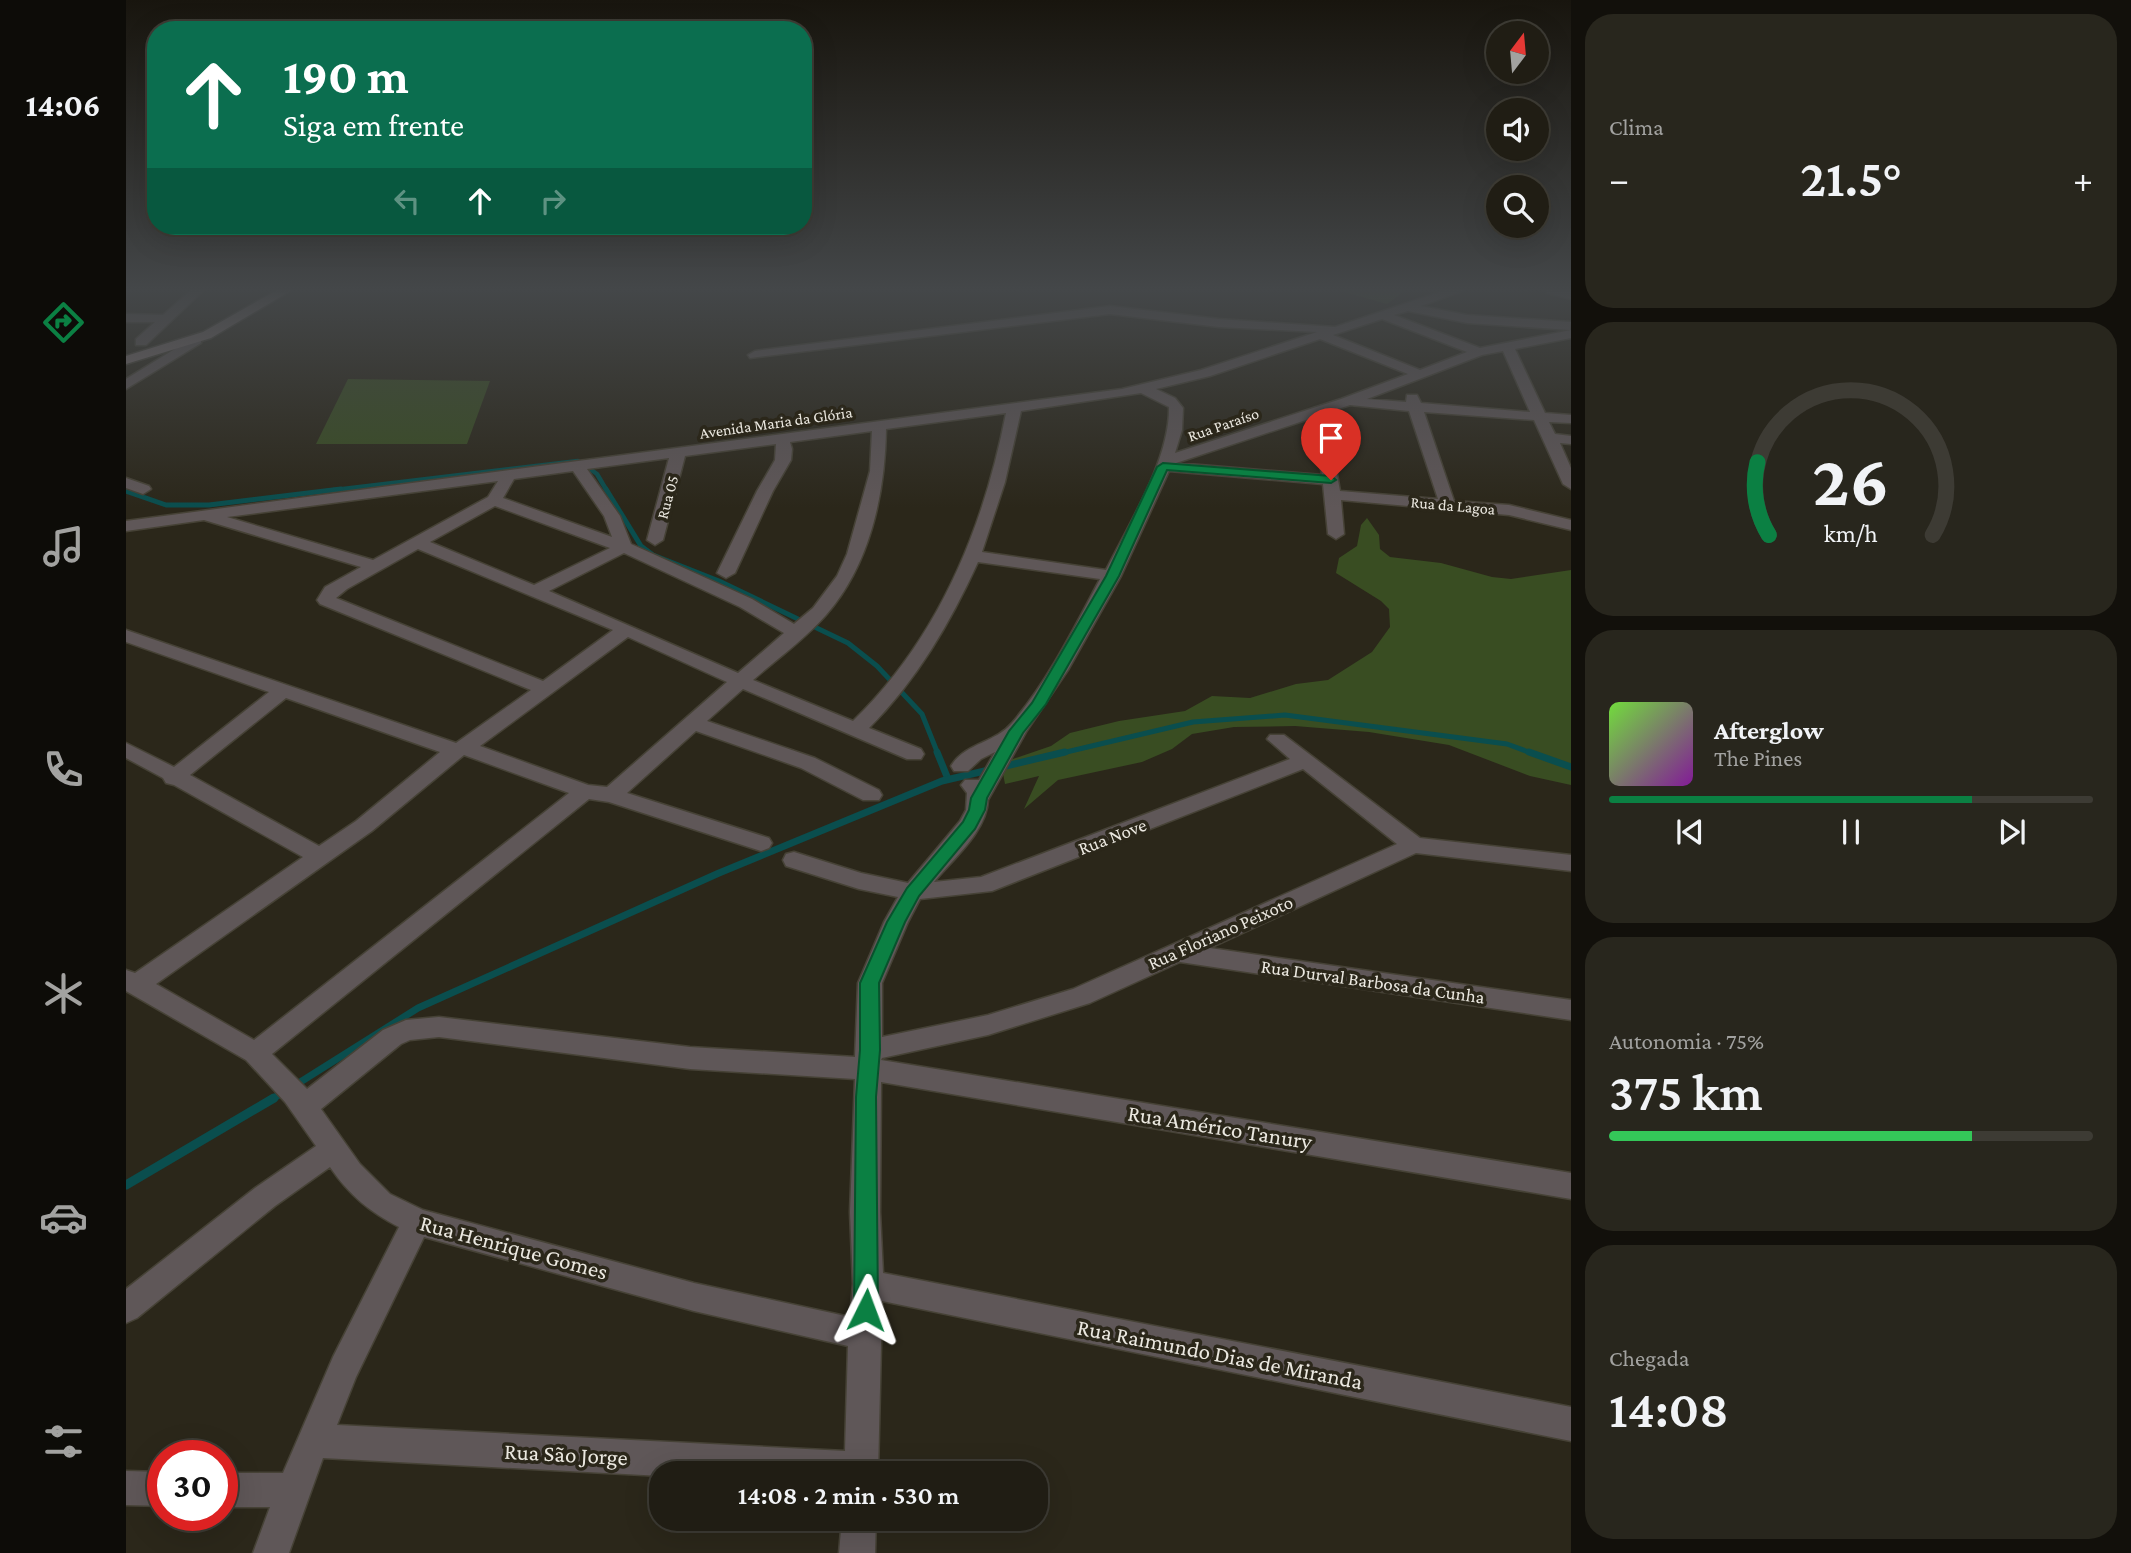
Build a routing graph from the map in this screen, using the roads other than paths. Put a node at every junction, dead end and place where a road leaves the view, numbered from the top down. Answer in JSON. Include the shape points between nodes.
{"nodes":[{"id":1,"x":161,"y":362,"type":"edge"},
{"id":2,"x":1238,"y":362,"type":"edge"},
{"id":3,"x":1382,"y":362,"type":"edge"},
{"id":4,"x":1450,"y":362,"type":"edge"},
{"id":5,"x":1514,"y":362,"type":"edge"},
{"id":6,"x":1412,"y":376,"type":"junction"},
{"id":7,"x":126,"y":385,"type":"edge"},
{"id":8,"x":1144,"y":389,"type":"junction"},
{"id":9,"x":1346,"y":402,"type":"junction"},
{"id":10,"x":1415,"y":407,"type":"junction"},
{"id":11,"x":1014,"y":408,"type":"junction"},
{"id":12,"x":1318,"y":410,"type":"junction"},
{"id":13,"x":1537,"y":416,"type":"junction"},
{"id":14,"x":1571,"y":419,"type":"edge"},
{"id":15,"x":879,"y":425,"type":"junction"},
{"id":16,"x":1549,"y":438,"type":"junction"},
{"id":17,"x":782,"y":439,"type":"junction"},
{"id":18,"x":1571,"y":440,"type":"edge"},
{"id":19,"x":678,"y":453,"type":"junction"},
{"id":20,"x":1165,"y":464,"type":"junction"},
{"id":21,"x":577,"y":466,"type":"junction"},
{"id":22,"x":509,"y":475,"type":"junction"},
{"id":23,"x":126,"y":483,"type":"edge"},
{"id":24,"x":1571,"y":484,"type":"edge"},
{"id":25,"x":1332,"y":487,"type":"junction"},
{"id":26,"x":143,"y":489,"type":"dead end"},
{"id":27,"x":494,"y":499,"type":"junction"},
{"id":28,"x":1448,"y":505,"type":"junction"},
{"id":29,"x":200,"y":515,"type":"junction"},
{"id":30,"x":153,"y":523,"type":"junction"},
{"id":31,"x":1571,"y":525,"type":"edge"},
{"id":32,"x":126,"y":526,"type":"edge"},
{"id":33,"x":1336,"y":534,"type":"dead end"},
{"id":34,"x":655,"y":540,"type":"dead end"},
{"id":35,"x":126,"y":541,"type":"edge"},
{"id":36,"x":418,"y":543,"type":"junction"},
{"id":37,"x":624,"y":547,"type":"junction"},
{"id":38,"x":972,"y":556,"type":"junction"},
{"id":39,"x":374,"y":566,"type":"junction"},
{"id":40,"x":726,"y":573,"type":"dead end"},
{"id":41,"x":1112,"y":576,"type":"junction"},
{"id":42,"x":536,"y":592,"type":"junction"},
{"id":43,"x":626,"y":629,"type":"junction"},
{"id":44,"x":797,"y":630,"type":"junction"},
{"id":45,"x":126,"y":636,"type":"edge"},
{"id":46,"x":742,"y":682,"type":"junction"},
{"id":47,"x":546,"y":689,"type":"junction"},
{"id":48,"x":283,"y":691,"type":"junction"},
{"id":49,"x":695,"y":724,"type":"junction"},
{"id":50,"x":857,"y":729,"type":"junction"},
{"id":51,"x":1017,"y":731,"type":"junction"},
{"id":52,"x":1277,"y":739,"type":"dead end"},
{"id":53,"x":126,"y":749,"type":"edge"},
{"id":54,"x":460,"y":749,"type":"junction"},
{"id":55,"x":914,"y":754,"type":"dead end"},
{"id":56,"x":1307,"y":760,"type":"junction"},
{"id":57,"x":173,"y":778,"type":"junction"},
{"id":58,"x":971,"y":783,"type":"junction"},
{"id":59,"x":585,"y":791,"type":"junction"},
{"id":60,"x":611,"y":795,"type":"junction"},
{"id":61,"x":871,"y":795,"type":"dead end"},
{"id":62,"x":761,"y":843,"type":"dead end"},
{"id":63,"x":1414,"y":845,"type":"junction"},
{"id":64,"x":319,"y":856,"type":"junction"},
{"id":65,"x":794,"y":860,"type":"dead end"},
{"id":66,"x":1571,"y":863,"type":"edge"},
{"id":67,"x":913,"y":892,"type":"junction"},
{"id":68,"x":1176,"y":952,"type":"junction"},
{"id":69,"x":131,"y":982,"type":"edge"},
{"id":70,"x":1571,"y":1010,"type":"edge"},
{"id":71,"x":260,"y":1058,"type":"junction"},
{"id":72,"x":869,"y":1059,"type":"junction"},
{"id":73,"x":300,"y":1101,"type":"junction"},
{"id":74,"x":334,"y":1149,"type":"junction"},
{"id":75,"x":1571,"y":1186,"type":"edge"},
{"id":76,"x":417,"y":1222,"type":"junction"},
{"id":77,"x":868,"y":1284,"type":"junction"},
{"id":78,"x":126,"y":1308,"type":"edge"},
{"id":79,"x":864,"y":1335,"type":"junction"},
{"id":80,"x":1571,"y":1424,"type":"edge"},
{"id":81,"x":313,"y":1441,"type":"junction"},
{"id":82,"x":678,"y":1461,"type":"edge"},
{"id":83,"x":861,"y":1461,"type":"edge"},
{"id":84,"x":126,"y":1488,"type":"edge"},
{"id":85,"x":147,"y":1489,"type":"edge"},
{"id":86,"x":238,"y":1490,"type":"edge"},
{"id":87,"x":293,"y":1490,"type":"junction"},
{"id":88,"x":858,"y":1531,"type":"edge"},
{"id":89,"x":271,"y":1553,"type":"edge"},
{"id":90,"x":857,"y":1553,"type":"edge"}],
"edges":[{"from":1,"to":7,"type":"street"},
{"from":2,"to":8,"type":"street","name":"Avenida Maria da Glória"},
{"from":3,"to":6,"type":"street"},
{"from":4,"to":6,"type":"street","name":"Rua Paraíso"},
{"from":5,"to":13,"type":"street"},
{"from":6,"to":9,"type":"street","name":"Rua Paraíso"},
{"from":6,"to":10,"type":"street"},
{"from":8,"to":11,"type":"street","name":"Avenida Maria da Glória"},
{"from":8,"to":20,"type":"street","via":[[1176,409]]},
{"from":9,"to":10,"type":"street"},
{"from":9,"to":12,"type":"street","name":"Rua Paraíso"},
{"from":10,"to":13,"type":"street"},
{"from":10,"to":28,"type":"street"},
{"from":11,"to":15,"type":"street","name":"Avenida Maria da Glória"},
{"from":11,"to":38,"type":"street","via":[[997,485]]},
{"from":12,"to":20,"type":"street","name":"Rua Paraíso"},
{"from":12,"to":25,"type":"street"},
{"from":13,"to":14,"type":"street"},
{"from":13,"to":16,"type":"street"},
{"from":15,"to":17,"type":"street","name":"Avenida Maria da Glória"},
{"from":15,"to":44,"type":"street","via":[[878,471],[855,554],[845,577],[819,611]]},
{"from":16,"to":18,"type":"street"},
{"from":16,"to":24,"type":"street"},
{"from":17,"to":19,"type":"street","name":"Avenida Maria da Glória"},
{"from":17,"to":40,"type":"street","via":[[783,460]]},
{"from":19,"to":21,"type":"street","name":"Avenida Maria da Glória"},
{"from":19,"to":34,"type":"street","name":"Rua 05"},
{"from":20,"to":25,"type":"street","name":"Rua da Lagoa"},
{"from":20,"to":41,"type":"street"},
{"from":21,"to":22,"type":"street","name":"Avenida Maria da Glória"},
{"from":21,"to":37,"type":"street","via":[[612,516]]},
{"from":22,"to":27,"type":"street"},
{"from":22,"to":29,"type":"street","name":"Avenida Maria da Glória"},
{"from":23,"to":26,"type":"street"},
{"from":25,"to":28,"type":"street","name":"Rua da Lagoa"},
{"from":25,"to":33,"type":"street"},
{"from":27,"to":36,"type":"street"},
{"from":27,"to":37,"type":"street"},
{"from":28,"to":31,"type":"street","name":"Rua da Lagoa","via":[[1509,510]]},
{"from":29,"to":30,"type":"street","name":"Avenida Maria da Glória"},
{"from":29,"to":39,"type":"street"},
{"from":30,"to":32,"type":"street","name":"Avenida Maria da Glória"},
{"from":30,"to":35,"type":"street"},
{"from":36,"to":39,"type":"street"},
{"from":36,"to":42,"type":"street"},
{"from":37,"to":42,"type":"street"},
{"from":37,"to":44,"type":"street"},
{"from":38,"to":41,"type":"street"},
{"from":38,"to":50,"type":"street","via":[[897,686]]},
{"from":39,"to":47,"type":"street","via":[[331,592],[326,600]]},
{"from":41,"to":51,"type":"street","via":[[1039,704]]},
{"from":42,"to":43,"type":"street"},
{"from":43,"to":46,"type":"street"},
{"from":43,"to":47,"type":"street"},
{"from":44,"to":46,"type":"street"},
{"from":45,"to":48,"type":"street"},
{"from":46,"to":49,"type":"street"},
{"from":46,"to":50,"type":"street"},
{"from":47,"to":54,"type":"street"},
{"from":48,"to":54,"type":"street"},
{"from":48,"to":57,"type":"street"},
{"from":49,"to":60,"type":"street"},
{"from":49,"to":61,"type":"street","via":[[787,754]]},
{"from":50,"to":55,"type":"street"},
{"from":51,"to":58,"type":"street"},
{"from":51,"to":58,"type":"street","via":[[971,756]]},
{"from":52,"to":56,"type":"street"},
{"from":53,"to":57,"type":"street"},
{"from":54,"to":59,"type":"street"},
{"from":54,"to":64,"type":"street"},
{"from":56,"to":63,"type":"street"},
{"from":56,"to":67,"type":"street","name":"Rua Nove","via":[[985,886]]},
{"from":57,"to":64,"type":"street"},
{"from":58,"to":67,"type":"street","via":[[977,810]]},
{"from":59,"to":60,"type":"street"},
{"from":59,"to":71,"type":"street"},
{"from":60,"to":62,"type":"street"},
{"from":63,"to":66,"type":"street"},
{"from":63,"to":68,"type":"street","name":"Rua Floriano Peixoto"},
{"from":64,"to":69,"type":"street"},
{"from":65,"to":67,"type":"street","name":"Rua Nove"},
{"from":67,"to":72,"type":"street","via":[[870,983]]},
{"from":68,"to":70,"type":"street","name":"Rua Durval Barbosa da Cunha"},
{"from":68,"to":72,"type":"street","name":"Rua Floriano Peixoto","via":[[1081,996]]},
{"from":69,"to":71,"type":"street","name":"Rua Henrique Gomes"},
{"from":71,"to":73,"type":"street","name":"Rua Henrique Gomes"},
{"from":72,"to":73,"type":"street","via":[[690,1058],[421,1027],[392,1037]]},
{"from":72,"to":75,"type":"street","name":"Rua Américo Tanury"},
{"from":72,"to":77,"type":"street"},
{"from":73,"to":74,"type":"street","name":"Rua Henrique Gomes"},
{"from":74,"to":76,"type":"street","name":"Rua Henrique Gomes","via":[[380,1203]]},
{"from":74,"to":78,"type":"street","via":[[265,1197]]},
{"from":76,"to":79,"type":"street","name":"Rua Henrique Gomes","via":[[694,1297]]},
{"from":76,"to":81,"type":"street"},
{"from":77,"to":79,"type":"street"},
{"from":77,"to":80,"type":"street","name":"Rua Raimundo Dias de Miranda"},
{"from":79,"to":83,"type":"street"},
{"from":81,"to":82,"type":"street","name":"Rua São Jorge"},
{"from":81,"to":87,"type":"street"},
{"from":84,"to":85,"type":"street"},
{"from":86,"to":87,"type":"street"},
{"from":87,"to":89,"type":"street"},
{"from":88,"to":90,"type":"street"}]}
